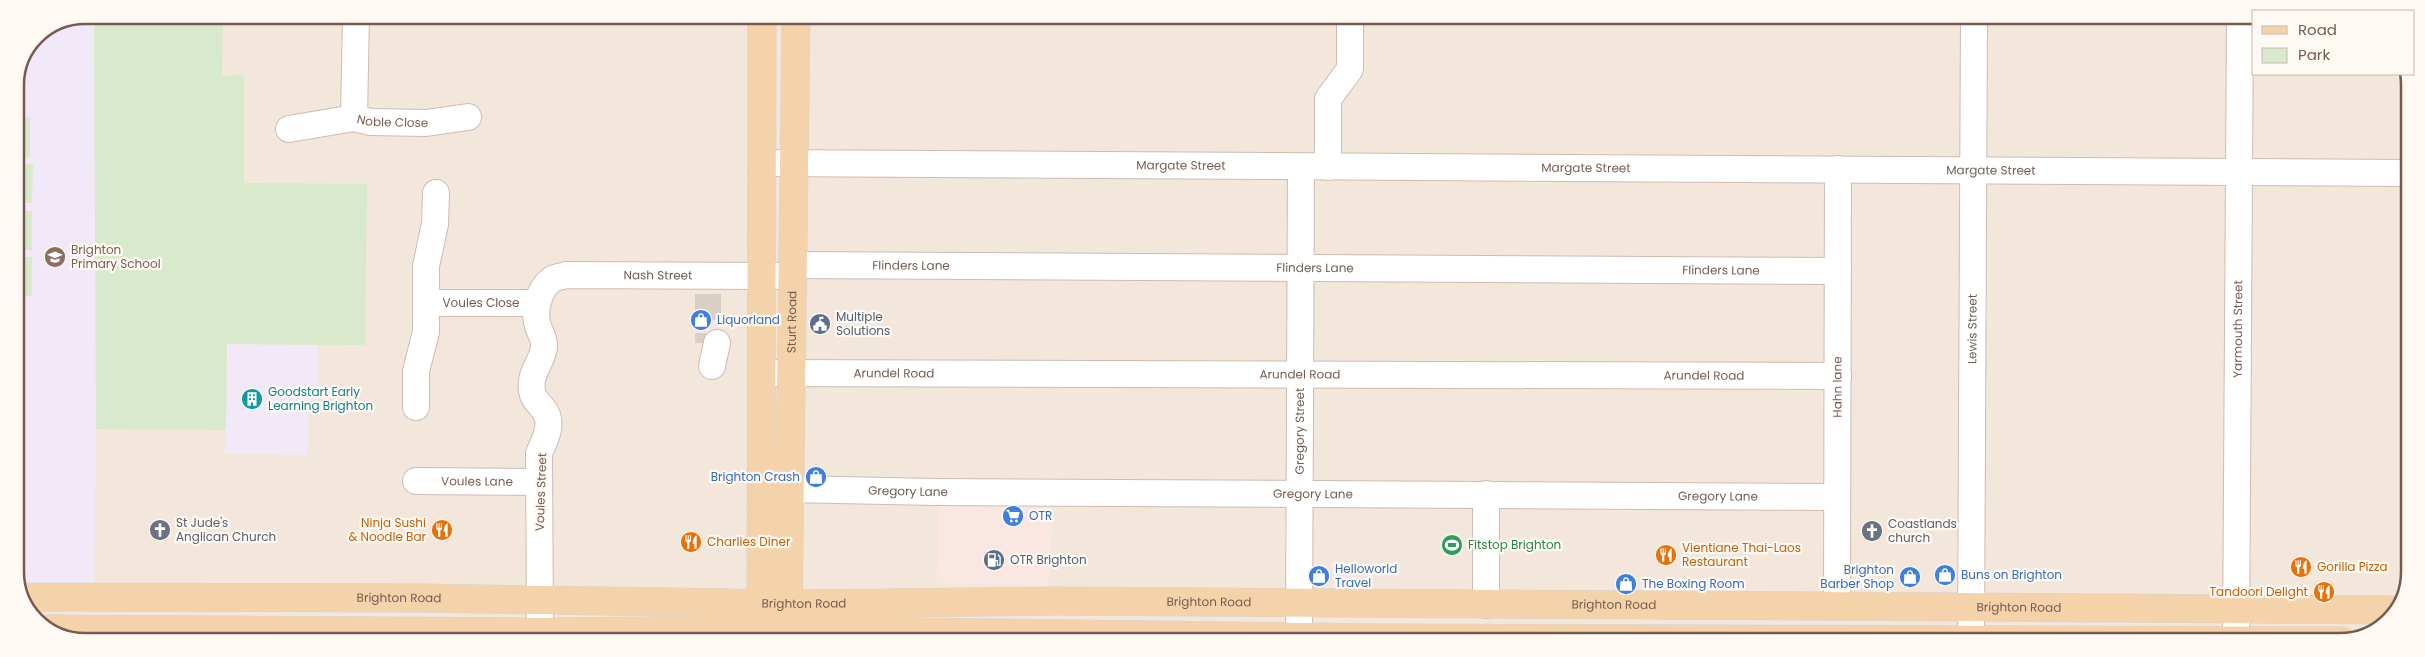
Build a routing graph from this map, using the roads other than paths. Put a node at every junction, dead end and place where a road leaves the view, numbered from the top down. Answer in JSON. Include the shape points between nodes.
{"nodes":[{"id":1,"x":356,"y":24,"type":"edge"},
{"id":2,"x":762,"y":24,"type":"edge"},
{"id":3,"x":796,"y":24,"type":"edge"},
{"id":4,"x":1350,"y":24,"type":"edge"},
{"id":5,"x":1974,"y":24,"type":"edge"},
{"id":6,"x":2240,"y":24,"type":"edge"},
{"id":7,"x":468,"y":117,"type":"dead end"},
{"id":8,"x":354,"y":118,"type":"junction"},
{"id":9,"x":289,"y":129,"type":"dead end"},
{"id":10,"x":762,"y":163,"type":"junction"},
{"id":11,"x":794,"y":164,"type":"junction"},
{"id":12,"x":1301,"y":167,"type":"junction"},
{"id":13,"x":1328,"y":167,"type":"junction"},
{"id":14,"x":1838,"y":170,"type":"junction"},
{"id":15,"x":1973,"y":170,"type":"junction"},
{"id":16,"x":2239,"y":172,"type":"junction"},
{"id":17,"x":2401,"y":173,"type":"edge"},
{"id":18,"x":436,"y":193,"type":"dead end"},
{"id":19,"x":1301,"y":268,"type":"junction"},
{"id":20,"x":793,"y":271,"type":"junction"},
{"id":21,"x":1838,"y":271,"type":"junction"},
{"id":22,"x":762,"y":276,"type":"junction"},
{"id":23,"x":426,"y":303,"type":"junction"},
{"id":24,"x":537,"y":303,"type":"junction"},
{"id":25,"x":762,"y":373,"type":"junction"},
{"id":26,"x":791,"y":374,"type":"junction"},
{"id":27,"x":1300,"y":374,"type":"junction"},
{"id":28,"x":1838,"y":376,"type":"junction"},
{"id":29,"x":416,"y":407,"type":"dead end"},
{"id":30,"x":416,"y":481,"type":"dead end"},
{"id":31,"x":539,"y":482,"type":"junction"},
{"id":32,"x":789,"y":489,"type":"junction"},
{"id":33,"x":1299,"y":493,"type":"junction"},
{"id":34,"x":1486,"y":494,"type":"junction"},
{"id":35,"x":1837,"y":497,"type":"junction"},
{"id":36,"x":788,"y":549,"type":"junction"},
{"id":37,"x":29,"y":597,"type":"edge"},
{"id":38,"x":126,"y":598,"type":"junction"},
{"id":39,"x":419,"y":598,"type":"junction"},
{"id":40,"x":540,"y":599,"type":"junction"},
{"id":41,"x":1056,"y":601,"type":"junction"},
{"id":42,"x":1249,"y":603,"type":"junction"},
{"id":43,"x":832,"y":604,"type":"junction"},
{"id":44,"x":1299,"y":604,"type":"junction"},
{"id":45,"x":1486,"y":605,"type":"junction"},
{"id":46,"x":1762,"y":606,"type":"junction"},
{"id":47,"x":1836,"y":606,"type":"junction"},
{"id":48,"x":1971,"y":607,"type":"junction"},
{"id":49,"x":2134,"y":607,"type":"junction"},
{"id":50,"x":2237,"y":608,"type":"junction"},
{"id":51,"x":2388,"y":610,"type":"edge"},
{"id":52,"x":788,"y":617,"type":"junction"},
{"id":53,"x":761,"y":625,"type":"edge"},
{"id":54,"x":65,"y":629,"type":"edge"},
{"id":55,"x":540,"y":632,"type":"junction"},
{"id":56,"x":103,"y":633,"type":"edge"},
{"id":57,"x":124,"y":633,"type":"edge"},
{"id":58,"x":418,"y":633,"type":"edge"},
{"id":59,"x":499,"y":633,"type":"edge"},
{"id":60,"x":1002,"y":633,"type":"edge"},
{"id":61,"x":1056,"y":633,"type":"edge"},
{"id":62,"x":1249,"y":633,"type":"edge"},
{"id":63,"x":1299,"y":633,"type":"edge"},
{"id":64,"x":1762,"y":633,"type":"edge"},
{"id":65,"x":1977,"y":633,"type":"edge"},
{"id":66,"x":2133,"y":633,"type":"edge"},
{"id":67,"x":2236,"y":633,"type":"edge"}],
"edges":[{"from":1,"to":8,"type":"street"},
{"from":2,"to":10,"type":"main road"},
{"from":3,"to":11,"type":"main road","name":"Sturt Road"},
{"from":4,"to":13,"type":"street","via":[[1350,69],[1328,99]]},
{"from":5,"to":15,"type":"street","name":"Lewis Street"},
{"from":6,"to":16,"type":"street","name":"Yarmouth Street"},
{"from":7,"to":8,"type":"street","name":"Noble Close","via":[[426,122],[371,122]]},
{"from":8,"to":9,"type":"street","name":"Noble Close"},
{"from":10,"to":11,"type":"street","name":"Margate Street"},
{"from":10,"to":22,"type":"main road"},
{"from":11,"to":12,"type":"street","name":"Margate Street"},
{"from":11,"to":20,"type":"main road","name":"Sturt Road"},
{"from":12,"to":13,"type":"street","name":"Margate Street"},
{"from":12,"to":19,"type":"street","name":"Gregory Street"},
{"from":13,"to":14,"type":"street","name":"Margate Street"},
{"from":14,"to":15,"type":"street","name":"Margate Street"},
{"from":14,"to":21,"type":"street","name":"Hahn lane"},
{"from":15,"to":16,"type":"street","name":"Margate Street"},
{"from":15,"to":48,"type":"street","name":"Lewis Street"},
{"from":16,"to":17,"type":"street","name":"Margate Street"},
{"from":16,"to":50,"type":"street","name":"Yarmouth Street"},
{"from":18,"to":23,"type":"street","name":"Voules Close","via":[[435,224],[426,266]]},
{"from":19,"to":20,"type":"street","name":"Flinders Lane"},
{"from":19,"to":21,"type":"street","name":"Flinders Lane"},
{"from":19,"to":27,"type":"street","name":"Gregory Street"},
{"from":20,"to":22,"type":"street","name":"Nash Street"},
{"from":20,"to":26,"type":"main road","name":"Sturt Road"},
{"from":21,"to":28,"type":"street","name":"Hahn lane"},
{"from":22,"to":24,"type":"street","name":"Nash Street","via":[[713,288],[566,275],[551,279]]},
{"from":22,"to":25,"type":"main road"},
{"from":23,"to":24,"type":"street","name":"Voules Close"},
{"from":23,"to":29,"type":"street","name":"Voules Close","via":[[426,332],[416,371]]},
{"from":24,"to":31,"type":"street","name":"Voules Street","via":[[537,325],[545,344],[534,371],[532,392],[548,419],[547,436],[539,453]]},
{"from":25,"to":26,"type":"street","name":"Arundel Road"},
{"from":25,"to":53,"type":"main road"},
{"from":26,"to":27,"type":"street","name":"Arundel Road"},
{"from":26,"to":32,"type":"main road","name":"Sturt Road"},
{"from":27,"to":28,"type":"street","name":"Arundel Road"},
{"from":27,"to":33,"type":"street","name":"Gregory Street"},
{"from":28,"to":35,"type":"street","name":"Hahn lane"},
{"from":30,"to":31,"type":"street","name":"Voules Lane"},
{"from":31,"to":40,"type":"street","name":"Voules Street"},
{"from":32,"to":33,"type":"street","name":"Gregory Lane"},
{"from":32,"to":36,"type":"main road","name":"Sturt Road"},
{"from":33,"to":34,"type":"street","name":"Gregory Lane"},
{"from":33,"to":44,"type":"street","name":"Gregory Street"},
{"from":34,"to":35,"type":"street","name":"Gregory Lane"},
{"from":34,"to":45,"type":"street"},
{"from":35,"to":47,"type":"street","name":"Hahn lane"},
{"from":36,"to":43,"type":"main road","via":[[794,570],[805,586]]},
{"from":36,"to":52,"type":"main road","name":"Sturt Road"},
{"from":37,"to":38,"type":"main road","name":"Brighton Road"},
{"from":38,"to":39,"type":"main road","name":"Brighton Road"},
{"from":38,"to":57,"type":"street"},
{"from":39,"to":40,"type":"main road","name":"Brighton Road"},
{"from":39,"to":58,"type":"street"},
{"from":40,"to":53,"type":"main road","name":"Brighton Road"},
{"from":40,"to":55,"type":"street","name":"Voules Street"},
{"from":41,"to":42,"type":"main road","name":"Brighton Road"},
{"from":41,"to":43,"type":"main road","name":"Brighton Road"},
{"from":41,"to":61,"type":"street"},
{"from":42,"to":44,"type":"main road","name":"Brighton Road"},
{"from":42,"to":62,"type":"street"},
{"from":43,"to":52,"type":"main road","name":"Brighton Road"},
{"from":44,"to":45,"type":"main road","name":"Brighton Road"},
{"from":44,"to":63,"type":"street","name":"Gregory Street"},
{"from":45,"to":46,"type":"main road","name":"Brighton Road"},
{"from":46,"to":47,"type":"main road","name":"Brighton Road"},
{"from":46,"to":64,"type":"street"},
{"from":47,"to":48,"type":"main road","name":"Brighton Road"},
{"from":48,"to":49,"type":"main road","name":"Brighton Road"},
{"from":48,"to":65,"type":"street","name":"Lewis Street"},
{"from":49,"to":50,"type":"main road","name":"Brighton Road"},
{"from":49,"to":66,"type":"street"},
{"from":50,"to":51,"type":"main road","name":"Brighton Road"},
{"from":50,"to":67,"type":"street","name":"Yarmouth Street"},
{"from":52,"to":53,"type":"main road","name":"Brighton Road"},
{"from":52,"to":60,"type":"main road","name":"Brighton Road"},
{"from":53,"to":55,"type":"main road","name":"Brighton Road"},
{"from":54,"to":56,"type":"main road","name":"Brighton Road"},
{"from":55,"to":59,"type":"main road","name":"Brighton Road"}]}
